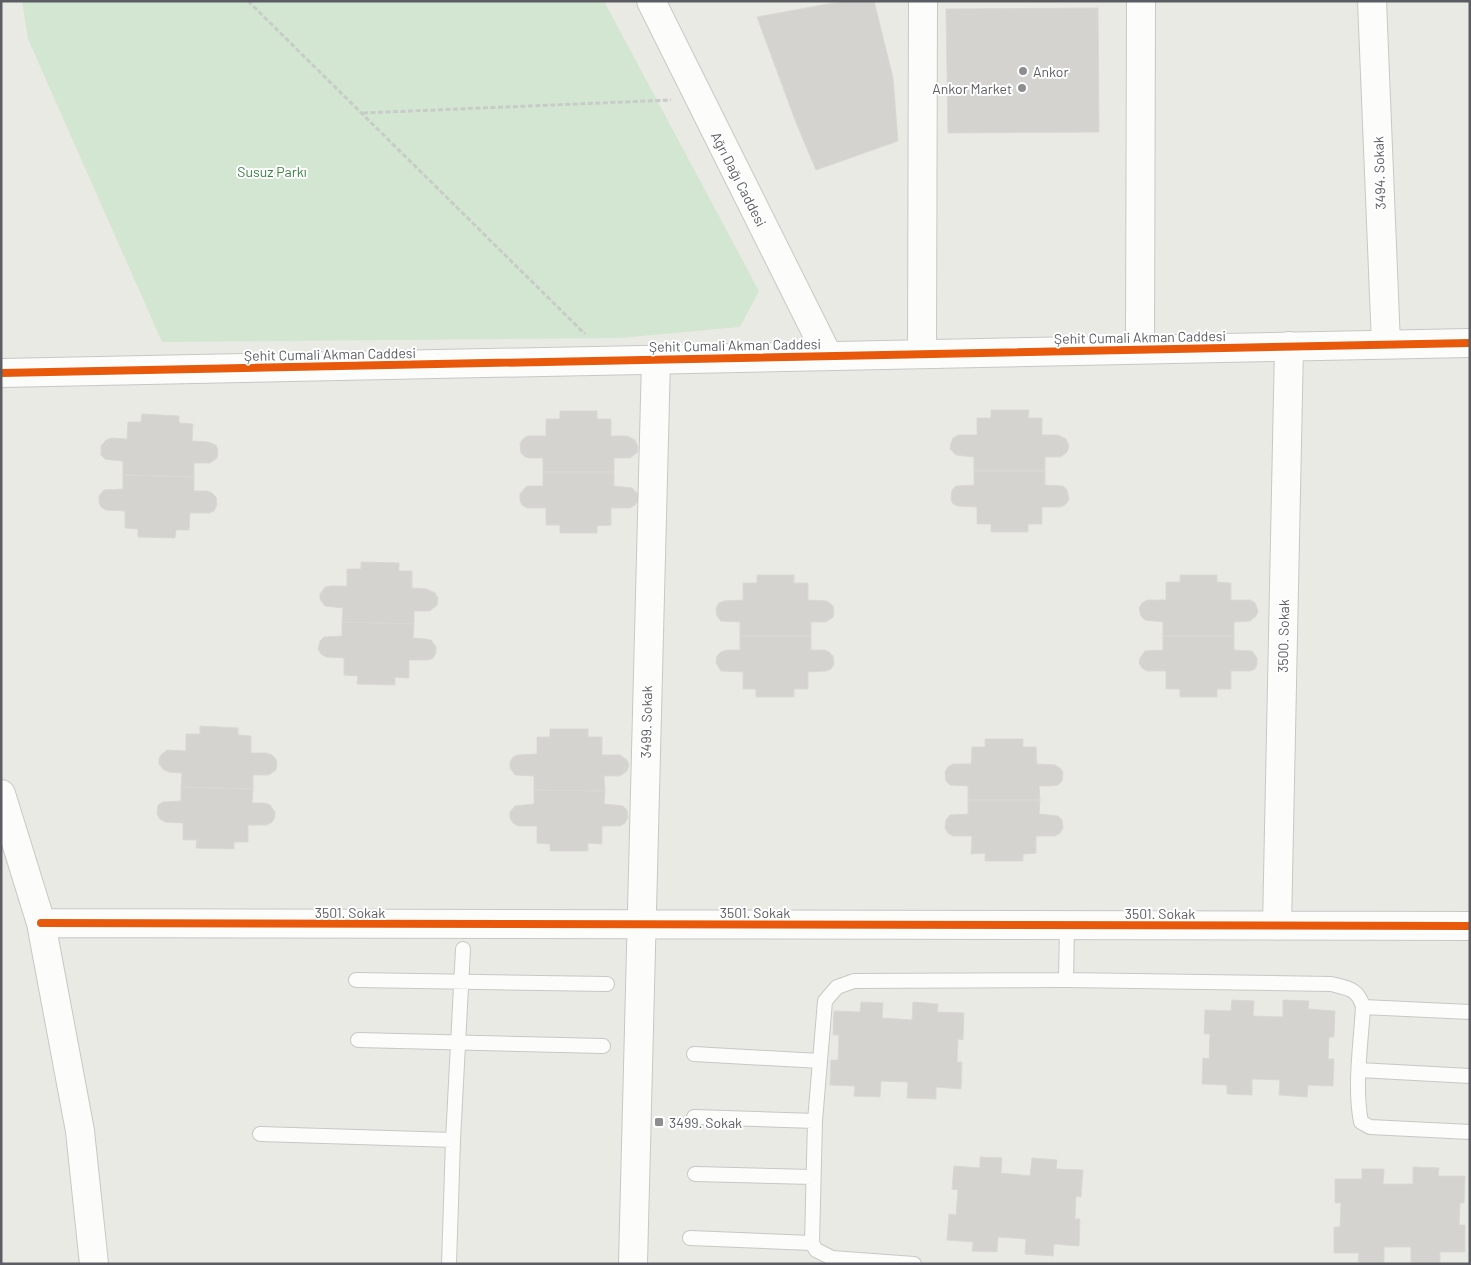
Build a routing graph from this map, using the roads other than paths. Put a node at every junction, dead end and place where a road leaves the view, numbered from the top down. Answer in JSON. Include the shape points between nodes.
{"nodes":[{"id":1,"x":651,"y":1,"type":"edge"},
{"id":2,"x":923,"y":1,"type":"edge"},
{"id":3,"x":1141,"y":1,"type":"edge"},
{"id":4,"x":1372,"y":1,"type":"edge"},
{"id":5,"x":1470,"y":342,"type":"edge"},
{"id":6,"x":1386,"y":344,"type":"junction"},
{"id":7,"x":1289,"y":346,"type":"junction"},
{"id":8,"x":1140,"y":349,"type":"junction"},
{"id":9,"x":922,"y":354,"type":"junction"},
{"id":10,"x":828,"y":356,"type":"junction"},
{"id":11,"x":656,"y":359,"type":"junction"},
{"id":12,"x":1,"y":373,"type":"edge"},
{"id":13,"x":1,"y":794,"type":"edge"},
{"id":14,"x":41,"y":924,"type":"junction"},
{"id":15,"x":641,"y":925,"type":"junction"},
{"id":16,"x":1067,"y":926,"type":"junction"},
{"id":17,"x":1277,"y":926,"type":"junction"},
{"id":18,"x":1470,"y":926,"type":"edge"},
{"id":19,"x":463,"y":949,"type":"dead end"},
{"id":20,"x":356,"y":980,"type":"dead end"},
{"id":21,"x":1066,"y":980,"type":"junction"},
{"id":22,"x":462,"y":982,"type":"junction"},
{"id":23,"x":607,"y":984,"type":"dead end"},
{"id":24,"x":1363,"y":1007,"type":"junction"},
{"id":25,"x":1470,"y":1012,"type":"edge"},
{"id":26,"x":358,"y":1040,"type":"dead end"},
{"id":27,"x":458,"y":1043,"type":"junction"},
{"id":28,"x":603,"y":1046,"type":"dead end"},
{"id":29,"x":694,"y":1054,"type":"dead end"},
{"id":30,"x":820,"y":1061,"type":"junction"},
{"id":31,"x":1359,"y":1070,"type":"junction"},
{"id":32,"x":1470,"y":1076,"type":"edge"},
{"id":33,"x":694,"y":1116,"type":"dead end"},
{"id":34,"x":815,"y":1121,"type":"junction"},
{"id":35,"x":1470,"y":1132,"type":"edge"},
{"id":36,"x":260,"y":1134,"type":"dead end"},
{"id":37,"x":453,"y":1140,"type":"junction"},
{"id":38,"x":695,"y":1174,"type":"dead end"},
{"id":39,"x":813,"y":1177,"type":"junction"},
{"id":40,"x":690,"y":1238,"type":"dead end"},
{"id":41,"x":812,"y":1243,"type":"junction"},
{"id":42,"x":94,"y":1264,"type":"edge"},
{"id":43,"x":449,"y":1264,"type":"edge"},
{"id":44,"x":633,"y":1264,"type":"edge"},
{"id":45,"x":914,"y":1264,"type":"edge"}],
"edges":[{"from":1,"to":10,"type":"street","name":"Ağrı Dağı Caddesi"},
{"from":2,"to":9,"type":"street"},
{"from":3,"to":8,"type":"street"},
{"from":4,"to":6,"type":"street","name":"3494. Sokak"},
{"from":5,"to":6,"type":"street","name":"Şehit Cumali Akman Caddesi"},
{"from":6,"to":7,"type":"street","name":"Şehit Cumali Akman Caddesi"},
{"from":7,"to":8,"type":"street","name":"Şehit Cumali Akman Caddesi"},
{"from":7,"to":17,"type":"street","name":"3500. Sokak"},
{"from":8,"to":9,"type":"street","name":"Şehit Cumali Akman Caddesi"},
{"from":9,"to":10,"type":"street","name":"Şehit Cumali Akman Caddesi"},
{"from":10,"to":11,"type":"street","name":"Şehit Cumali Akman Caddesi"},
{"from":11,"to":12,"type":"street","name":"Şehit Cumali Akman Caddesi"},
{"from":11,"to":15,"type":"street","name":"3499. Sokak"},
{"from":13,"to":14,"type":"street"},
{"from":14,"to":15,"type":"street","name":"3501. Sokak"},
{"from":14,"to":42,"type":"street","via":[[80,1131]]},
{"from":15,"to":16,"type":"street","name":"3501. Sokak"},
{"from":15,"to":44,"type":"street","name":"3499. Sokak"},
{"from":16,"to":17,"type":"street","name":"3501. Sokak"},
{"from":16,"to":21,"type":"lane"},
{"from":17,"to":18,"type":"street","name":"3501. Sokak"},
{"from":19,"to":22,"type":"lane"},
{"from":20,"to":22,"type":"lane"},
{"from":21,"to":24,"type":"lane","via":[[1330,984],[1350,989],[1361,998]]},
{"from":21,"to":30,"type":"lane","via":[[854,981],[837,987],[825,1001]]},
{"from":22,"to":23,"type":"lane"},
{"from":22,"to":27,"type":"lane"},
{"from":24,"to":25,"type":"lane"},
{"from":24,"to":31,"type":"lane"},
{"from":26,"to":27,"type":"lane"},
{"from":27,"to":28,"type":"lane"},
{"from":27,"to":37,"type":"lane"},
{"from":29,"to":30,"type":"lane"},
{"from":30,"to":34,"type":"lane"},
{"from":31,"to":32,"type":"lane"},
{"from":31,"to":35,"type":"lane","via":[[1360,1122],[1370,1127]]},
{"from":33,"to":34,"type":"lane"},
{"from":34,"to":39,"type":"lane"},
{"from":36,"to":37,"type":"lane"},
{"from":37,"to":43,"type":"lane"},
{"from":38,"to":39,"type":"lane"},
{"from":39,"to":41,"type":"lane"},
{"from":40,"to":41,"type":"lane"},
{"from":41,"to":45,"type":"lane","via":[[816,1250],[832,1258]]}]}
